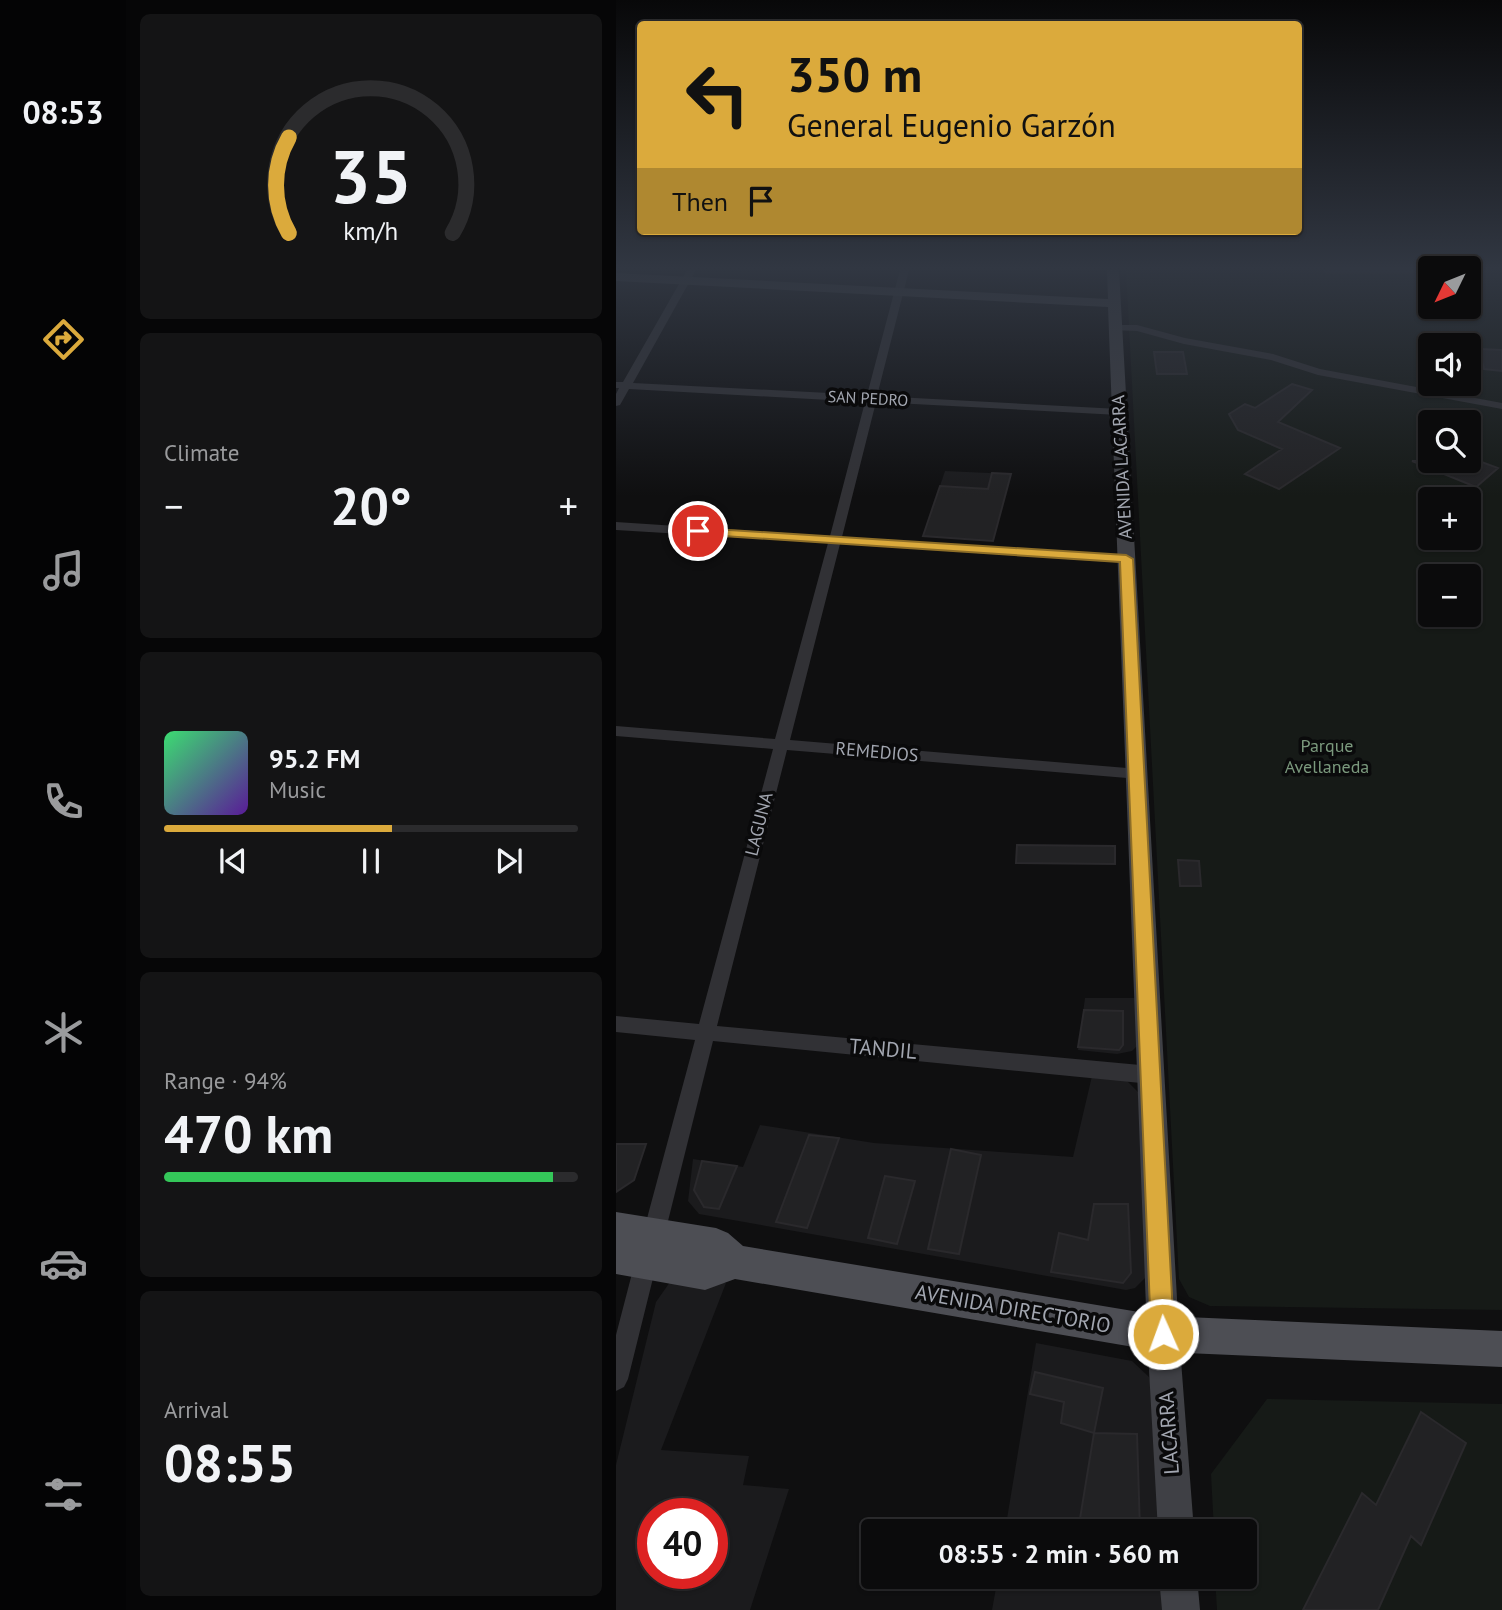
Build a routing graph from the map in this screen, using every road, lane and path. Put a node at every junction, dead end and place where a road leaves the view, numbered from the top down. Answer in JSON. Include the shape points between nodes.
{"nodes":[{"id":1,"x":646,"y":345,"type":"edge"},
{"id":2,"x":885,"y":345,"type":"edge"},
{"id":3,"x":1115,"y":345,"type":"edge"},
{"id":4,"x":1207,"y":345,"type":"edge"},
{"id":5,"x":621,"y":385,"type":"edge"},
{"id":6,"x":871,"y":398,"type":"junction"},
{"id":7,"x":616,"y":402,"type":"edge"},
{"id":8,"x":1502,"y":406,"type":"edge"},
{"id":9,"x":1119,"y":412,"type":"junction"},
{"id":10,"x":616,"y":526,"type":"edge"},
{"id":11,"x":834,"y":540,"type":"junction"},
{"id":12,"x":1126,"y":559,"type":"junction"},
{"id":13,"x":616,"y":731,"type":"edge"},
{"id":14,"x":779,"y":744,"type":"junction"},
{"id":15,"x":1139,"y":774,"type":"junction"},
{"id":16,"x":616,"y":1024,"type":"edge"},
{"id":17,"x":705,"y":1033,"type":"junction"},
{"id":18,"x":1151,"y":1075,"type":"junction"},
{"id":19,"x":616,"y":1228,"type":"edge"},
{"id":20,"x":638,"y":1251,"type":"edge"},
{"id":21,"x":1163,"y":1334,"type":"junction"},
{"id":22,"x":1502,"y":1349,"type":"edge"},
{"id":23,"x":616,"y":1379,"type":"edge"},
{"id":24,"x":1175,"y":1519,"type":"edge"},
{"id":25,"x":1179,"y":1589,"type":"edge"},
{"id":26,"x":1181,"y":1610,"type":"edge"}],
"edges":[{"from":1,"to":5,"type":"street"},
{"from":2,"to":6,"type":"street","name":"LAGUNA"},
{"from":3,"to":9,"type":"street","name":"AVENIDA LACARRA"},
{"from":4,"to":8,"type":"street","via":[[1273,357],[1318,372]]},
{"from":5,"to":6,"type":"street","name":"SAN PEDRO"},
{"from":5,"to":7,"type":"street"},
{"from":6,"to":9,"type":"street","name":"SAN PEDRO"},
{"from":6,"to":11,"type":"street","name":"LAGUNA"},
{"from":9,"to":12,"type":"street","name":"AVENIDA LACARRA"},
{"from":10,"to":11,"type":"street"},
{"from":11,"to":12,"type":"street"},
{"from":11,"to":14,"type":"street","name":"LAGUNA"},
{"from":12,"to":15,"type":"street","name":"AVENIDA LACARRA"},
{"from":13,"to":14,"type":"street","name":"REMEDIOS"},
{"from":14,"to":15,"type":"street","name":"REMEDIOS"},
{"from":14,"to":17,"type":"street","name":"LAGUNA"},
{"from":15,"to":18,"type":"street","name":"AVENIDA LACARRA"},
{"from":16,"to":17,"type":"street","name":"TANDIL"},
{"from":17,"to":18,"type":"street","name":"TANDIL"},
{"from":17,"to":20,"type":"street","name":"LAGUNA"},
{"from":18,"to":21,"type":"street","name":"AVENIDA LACARRA"},
{"from":19,"to":20,"type":"main road","name":"AVENIDA DIRECTORIO"},
{"from":20,"to":21,"type":"main road","name":"AVENIDA DIRECTORIO","via":[[705,1273],[735,1262]]},
{"from":20,"to":23,"type":"street","name":"LAGUNA"},
{"from":21,"to":22,"type":"main road","name":"AVENIDA DIRECTORIO"},
{"from":21,"to":24,"type":"street","name":"LACARRA"},
{"from":25,"to":26,"type":"street"}]}
